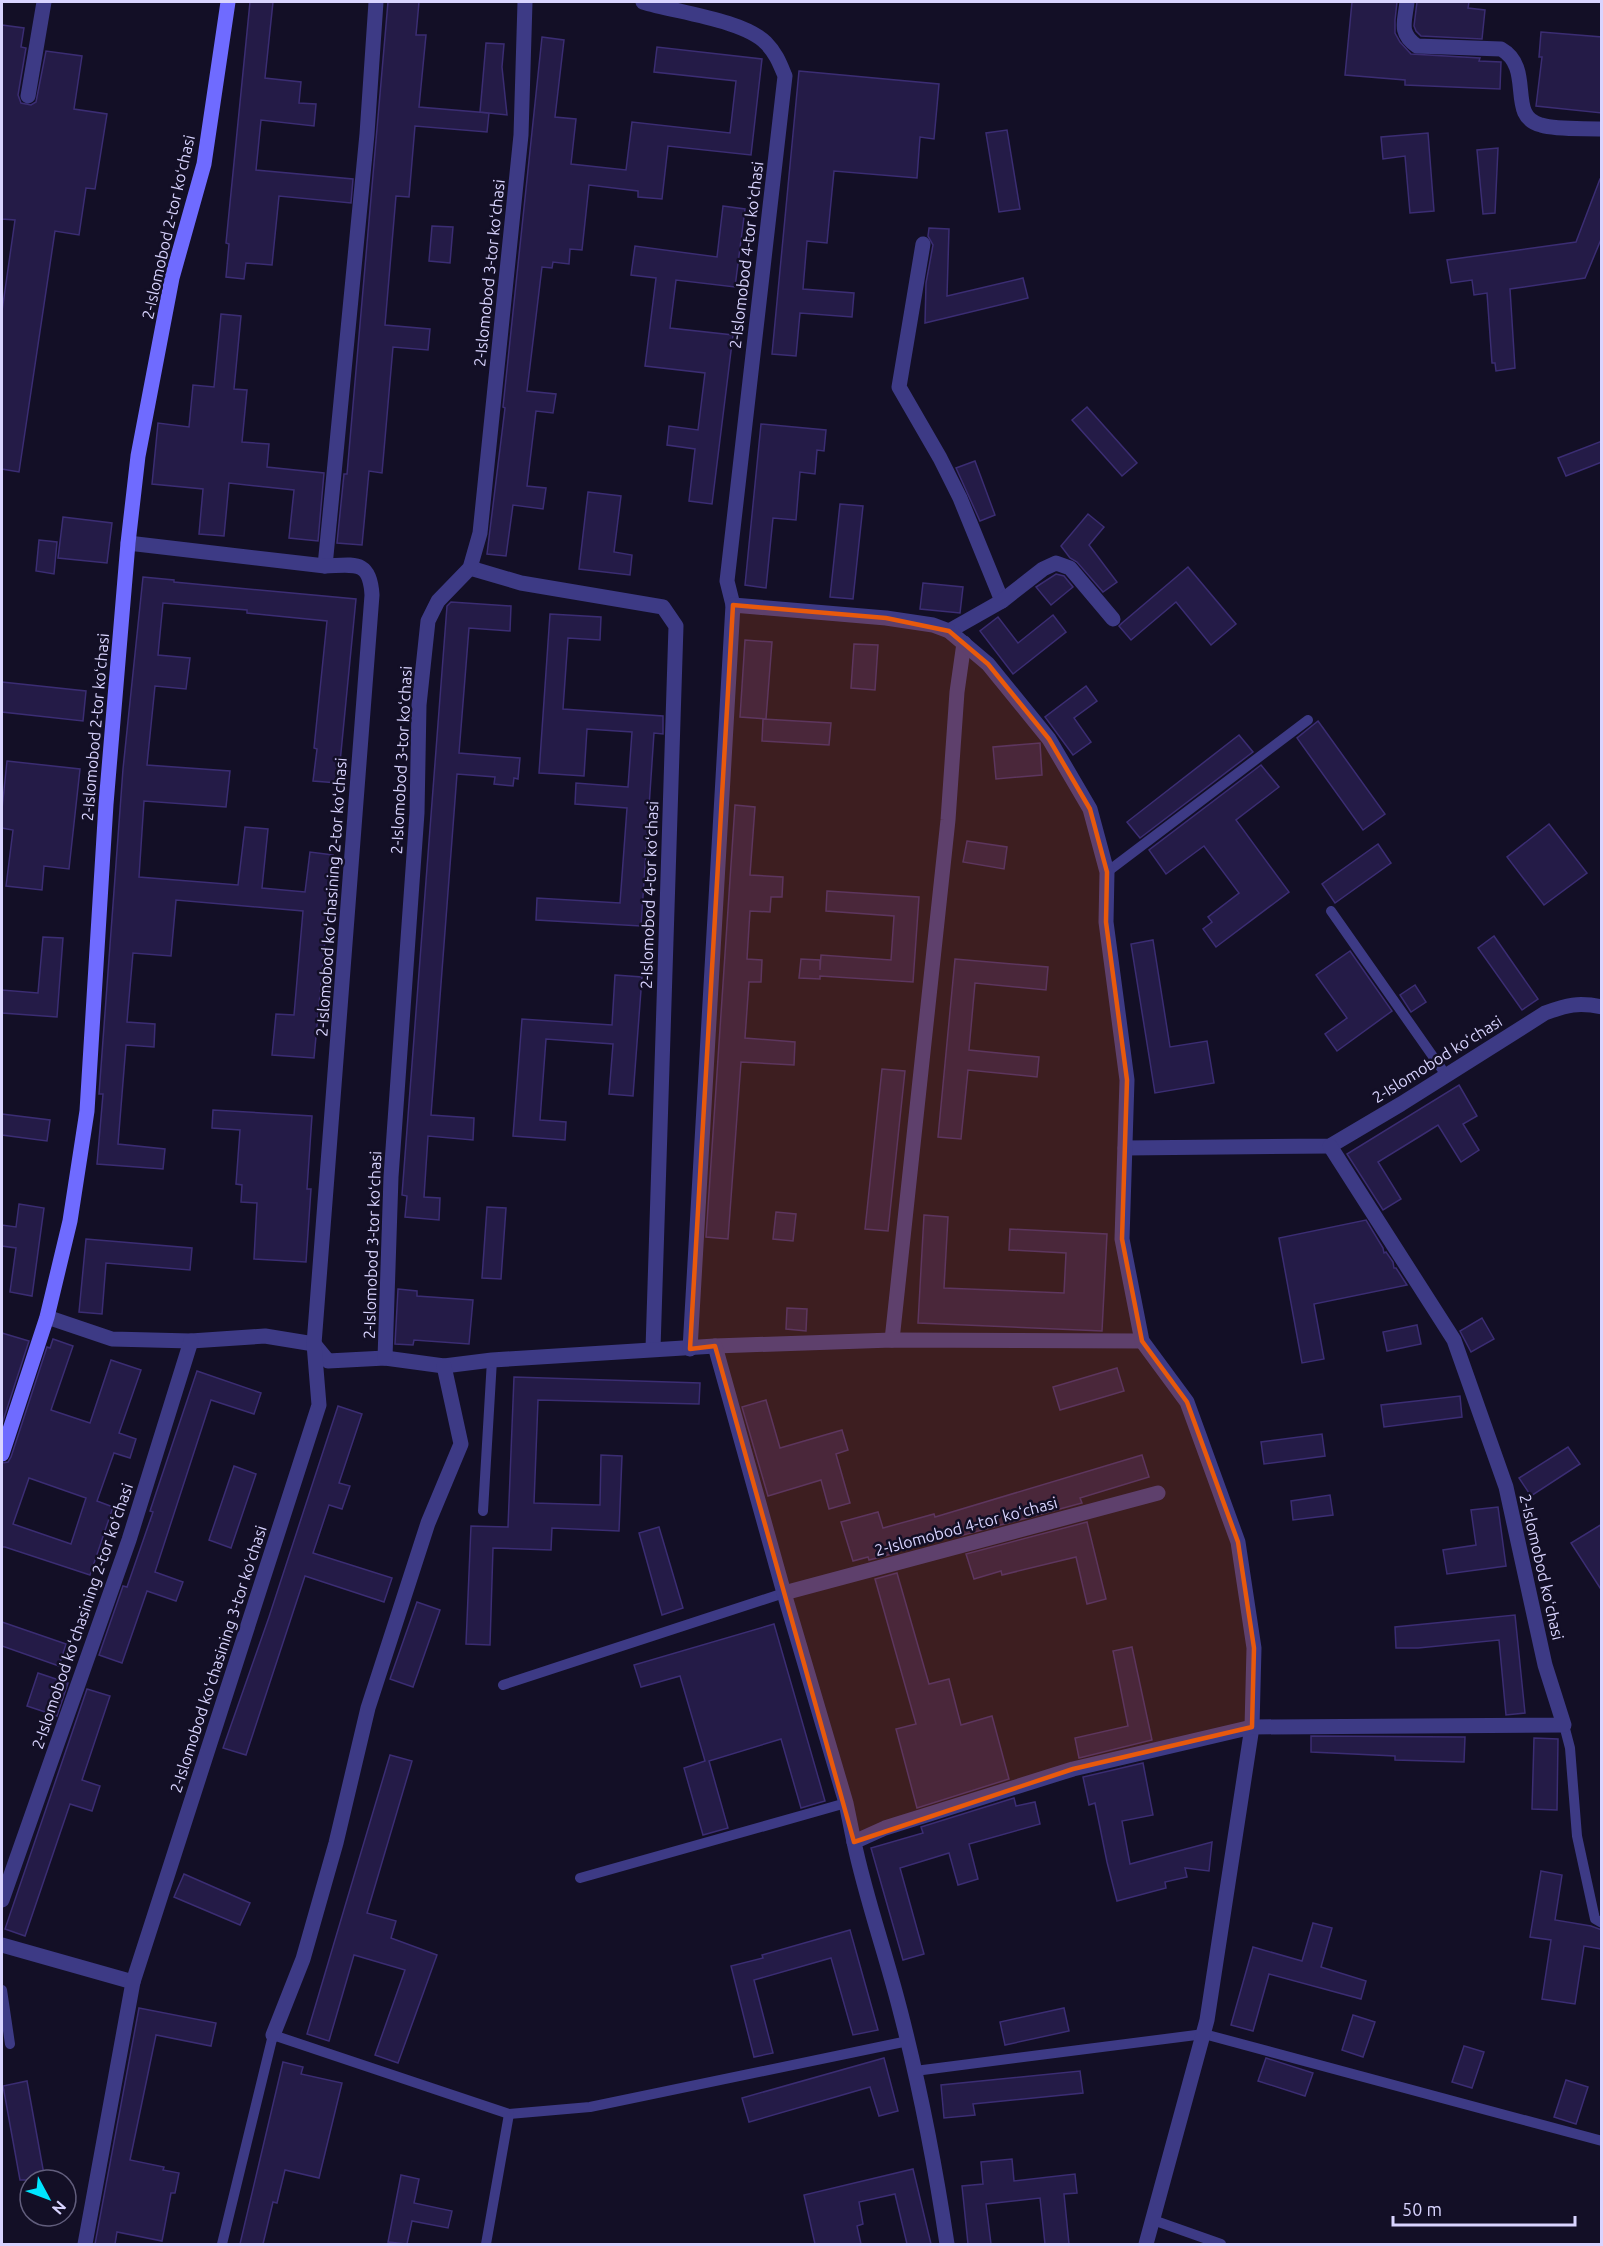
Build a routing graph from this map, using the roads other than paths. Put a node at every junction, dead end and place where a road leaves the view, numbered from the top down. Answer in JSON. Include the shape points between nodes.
{"nodes":[{"id":1,"x":44,"y":2,"type":"edge"},
{"id":2,"x":228,"y":2,"type":"edge"},
{"id":3,"x":376,"y":2,"type":"edge"},
{"id":4,"x":525,"y":2,"type":"edge"},
{"id":5,"x":643,"y":2,"type":"edge"},
{"id":6,"x":1407,"y":2,"type":"edge"},
{"id":7,"x":28,"y":96,"type":"dead end"},
{"id":8,"x":1602,"y":129,"type":"edge"},
{"id":9,"x":923,"y":244,"type":"dead end"},
{"id":10,"x":128,"y":543,"type":"junction"},
{"id":11,"x":325,"y":566,"type":"junction"},
{"id":12,"x":470,"y":568,"type":"junction"},
{"id":13,"x":1002,"y":601,"type":"junction"},
{"id":14,"x":733,"y":605,"type":"junction"},
{"id":15,"x":1113,"y":619,"type":"dead end"},
{"id":16,"x":949,"y":631,"type":"junction"},
{"id":17,"x":964,"y":642,"type":"junction"},
{"id":18,"x":1308,"y":720,"type":"dead end"},
{"id":19,"x":1107,"y":872,"type":"junction"},
{"id":20,"x":1331,"y":911,"type":"dead end"},
{"id":21,"x":1602,"y":1007,"type":"edge"},
{"id":22,"x":1446,"y":1075,"type":"junction"},
{"id":23,"x":1330,"y":1146,"type":"junction"},
{"id":24,"x":1125,"y":1148,"type":"junction"},
{"id":25,"x":47,"y":1317,"type":"junction"},
{"id":26,"x":892,"y":1340,"type":"junction"},
{"id":27,"x":191,"y":1341,"type":"junction"},
{"id":28,"x":1142,"y":1341,"type":"junction"},
{"id":29,"x":314,"y":1344,"type":"junction"},
{"id":30,"x":715,"y":1346,"type":"junction"},
{"id":31,"x":653,"y":1349,"type":"junction"},
{"id":32,"x":690,"y":1349,"type":"junction"},
{"id":33,"x":386,"y":1358,"type":"junction"},
{"id":34,"x":492,"y":1360,"type":"junction"},
{"id":35,"x":444,"y":1366,"type":"junction"},
{"id":36,"x":2,"y":1454,"type":"edge"},
{"id":37,"x":1158,"y":1493,"type":"dead end"},
{"id":38,"x":483,"y":1511,"type":"dead end"},
{"id":39,"x":784,"y":1593,"type":"junction"},
{"id":40,"x":502,"y":1685,"type":"dead end"},
{"id":41,"x":1564,"y":1725,"type":"junction"},
{"id":42,"x":1252,"y":1727,"type":"junction"},
{"id":43,"x":846,"y":1803,"type":"junction"},
{"id":44,"x":854,"y":1842,"type":"junction"},
{"id":45,"x":580,"y":1878,"type":"dead end"},
{"id":46,"x":2,"y":1900,"type":"edge"},
{"id":47,"x":1602,"y":1923,"type":"edge"},
{"id":48,"x":2,"y":1945,"type":"edge"},
{"id":49,"x":133,"y":1982,"type":"junction"},
{"id":50,"x":2,"y":1990,"type":"edge"},
{"id":51,"x":1204,"y":2034,"type":"junction"},
{"id":52,"x":273,"y":2035,"type":"junction"},
{"id":53,"x":908,"y":2040,"type":"junction"},
{"id":54,"x":10,"y":2044,"type":"dead end"},
{"id":55,"x":915,"y":2071,"type":"junction"},
{"id":56,"x":509,"y":2114,"type":"junction"},
{"id":57,"x":1602,"y":2141,"type":"edge"},
{"id":58,"x":1153,"y":2220,"type":"junction"},
{"id":59,"x":85,"y":2244,"type":"edge"},
{"id":60,"x":222,"y":2244,"type":"edge"},
{"id":61,"x":486,"y":2244,"type":"edge"},
{"id":62,"x":947,"y":2244,"type":"edge"},
{"id":63,"x":1146,"y":2244,"type":"edge"},
{"id":64,"x":1221,"y":2244,"type":"edge"}],
"edges":[{"from":1,"to":7,"type":"street"},
{"from":2,"to":10,"type":"street","name":"2-Islomobod 2-tor koʻchasi","via":[[204,164],[172,278],[138,456]]},
{"from":3,"to":11,"type":"street"},
{"from":4,"to":12,"type":"street","name":"2-Islomobod 3-tor koʻchasi","via":[[521,135],[480,532]]},
{"from":5,"to":14,"type":"street","name":"2-Islomobod 4-tor koʻchasi","via":[[742,28],[764,41],[776,55],[785,76],[727,581]]},
{"from":6,"to":8,"type":"street","via":[[1404,33],[1417,46],[1501,49],[1511,55],[1519,73],[1523,112],[1530,121],[1541,126]]},
{"from":9,"to":13,"type":"street","via":[[899,387],[960,498]]},
{"from":10,"to":11,"type":"street","name":"2-Islomobod koʻchasining 2-tor koʻchasi"},
{"from":10,"to":25,"type":"street","name":"2-Islomobod 2-tor koʻchasi","via":[[106,804],[87,1111],[70,1221]]},
{"from":11,"to":29,"type":"street","name":"2-Islomobod koʻchasining 2-tor koʻchasi","via":[[357,565],[371,578],[372,595]]},
{"from":12,"to":31,"type":"street","name":"2-Islomobod 4-tor koʻchasi","via":[[521,583],[663,607],[676,626]]},
{"from":12,"to":33,"type":"street","name":"2-Islomobod 3-tor koʻchasi","via":[[438,601],[429,621],[419,705],[417,813],[391,1177]]},
{"from":13,"to":15,"type":"street","via":[[1056,563],[1070,568]]},
{"from":13,"to":16,"type":"street"},
{"from":14,"to":16,"type":"street","via":[[886,618]]},
{"from":14,"to":32,"type":"street","name":"2-Islomobod 4-tor koʻchasi"},
{"from":16,"to":17,"type":"street"},
{"from":17,"to":19,"type":"street","via":[[988,664],[1049,739],[1090,809]]},
{"from":17,"to":26,"type":"street"},
{"from":18,"to":19,"type":"lane"},
{"from":19,"to":24,"type":"street","via":[[1106,922],[1127,1080]]},
{"from":20,"to":22,"type":"lane"},
{"from":21,"to":22,"type":"street","name":"2-Islomobod koʻchasi","via":[[1583,1003],[1545,1013]]},
{"from":22,"to":23,"type":"street","name":"2-Islomobod koʻchasi"},
{"from":23,"to":24,"type":"street"},
{"from":23,"to":41,"type":"street","name":"2-Islomobod koʻchasi","via":[[1454,1340],[1506,1487],[1545,1665]]},
{"from":24,"to":28,"type":"street","via":[[1122,1239]]},
{"from":25,"to":27,"type":"street","via":[[112,1339]]},
{"from":25,"to":36,"type":"street","name":"2-Islomobod 2-tor koʻchasi"},
{"from":26,"to":28,"type":"street"},
{"from":26,"to":30,"type":"street"},
{"from":27,"to":29,"type":"street","via":[[265,1336]]},
{"from":27,"to":46,"type":"street","name":"2-Islomobod koʻchasining 2-tor koʻchasi","via":[[129,1540]]},
{"from":28,"to":42,"type":"street","via":[[1187,1402],[1238,1542],[1254,1648]]},
{"from":29,"to":33,"type":"street","name":"2-Islomobod 3-tor koʻchasi","via":[[328,1361]]},
{"from":29,"to":49,"type":"street","name":"2-Islomobod koʻchasining 3-tor koʻchasi","via":[[319,1405]]},
{"from":30,"to":32,"type":"street"},
{"from":30,"to":39,"type":"street"},
{"from":31,"to":32,"type":"street"},
{"from":31,"to":34,"type":"street","name":"2-Islomobod 3-tor koʻchasi"},
{"from":33,"to":35,"type":"street","name":"2-Islomobod 3-tor koʻchasi"},
{"from":34,"to":35,"type":"street","name":"2-Islomobod 3-tor koʻchasi"},
{"from":34,"to":38,"type":"lane"},
{"from":35,"to":52,"type":"street","via":[[462,1444],[428,1523],[375,1686],[303,1959]]},
{"from":37,"to":39,"type":"street","name":"2-Islomobod 4-tor koʻchasi"},
{"from":39,"to":40,"type":"lane"},
{"from":39,"to":43,"type":"street"},
{"from":41,"to":42,"type":"street"},
{"from":41,"to":47,"type":"lane","via":[[1570,1748],[1577,1836],[1595,1919]]},
{"from":42,"to":44,"type":"street","via":[[1073,1769],[885,1828]]},
{"from":42,"to":51,"type":"street"},
{"from":43,"to":44,"type":"street"},
{"from":43,"to":45,"type":"lane"},
{"from":44,"to":53,"type":"street"},
{"from":48,"to":49,"type":"street"},
{"from":49,"to":59,"type":"street","name":"2-Islomobod koʻchasining 3-tor koʻchasi"},
{"from":50,"to":54,"type":"lane"},
{"from":51,"to":55,"type":"lane"},
{"from":51,"to":57,"type":"lane"},
{"from":51,"to":58,"type":"street"},
{"from":52,"to":56,"type":"lane"},
{"from":52,"to":60,"type":"lane"},
{"from":53,"to":55,"type":"street"},
{"from":53,"to":56,"type":"lane","via":[[590,2108]]},
{"from":55,"to":62,"type":"street","via":[[934,2157]]},
{"from":56,"to":61,"type":"lane"},
{"from":58,"to":63,"type":"street"},
{"from":58,"to":64,"type":"lane"}]}
